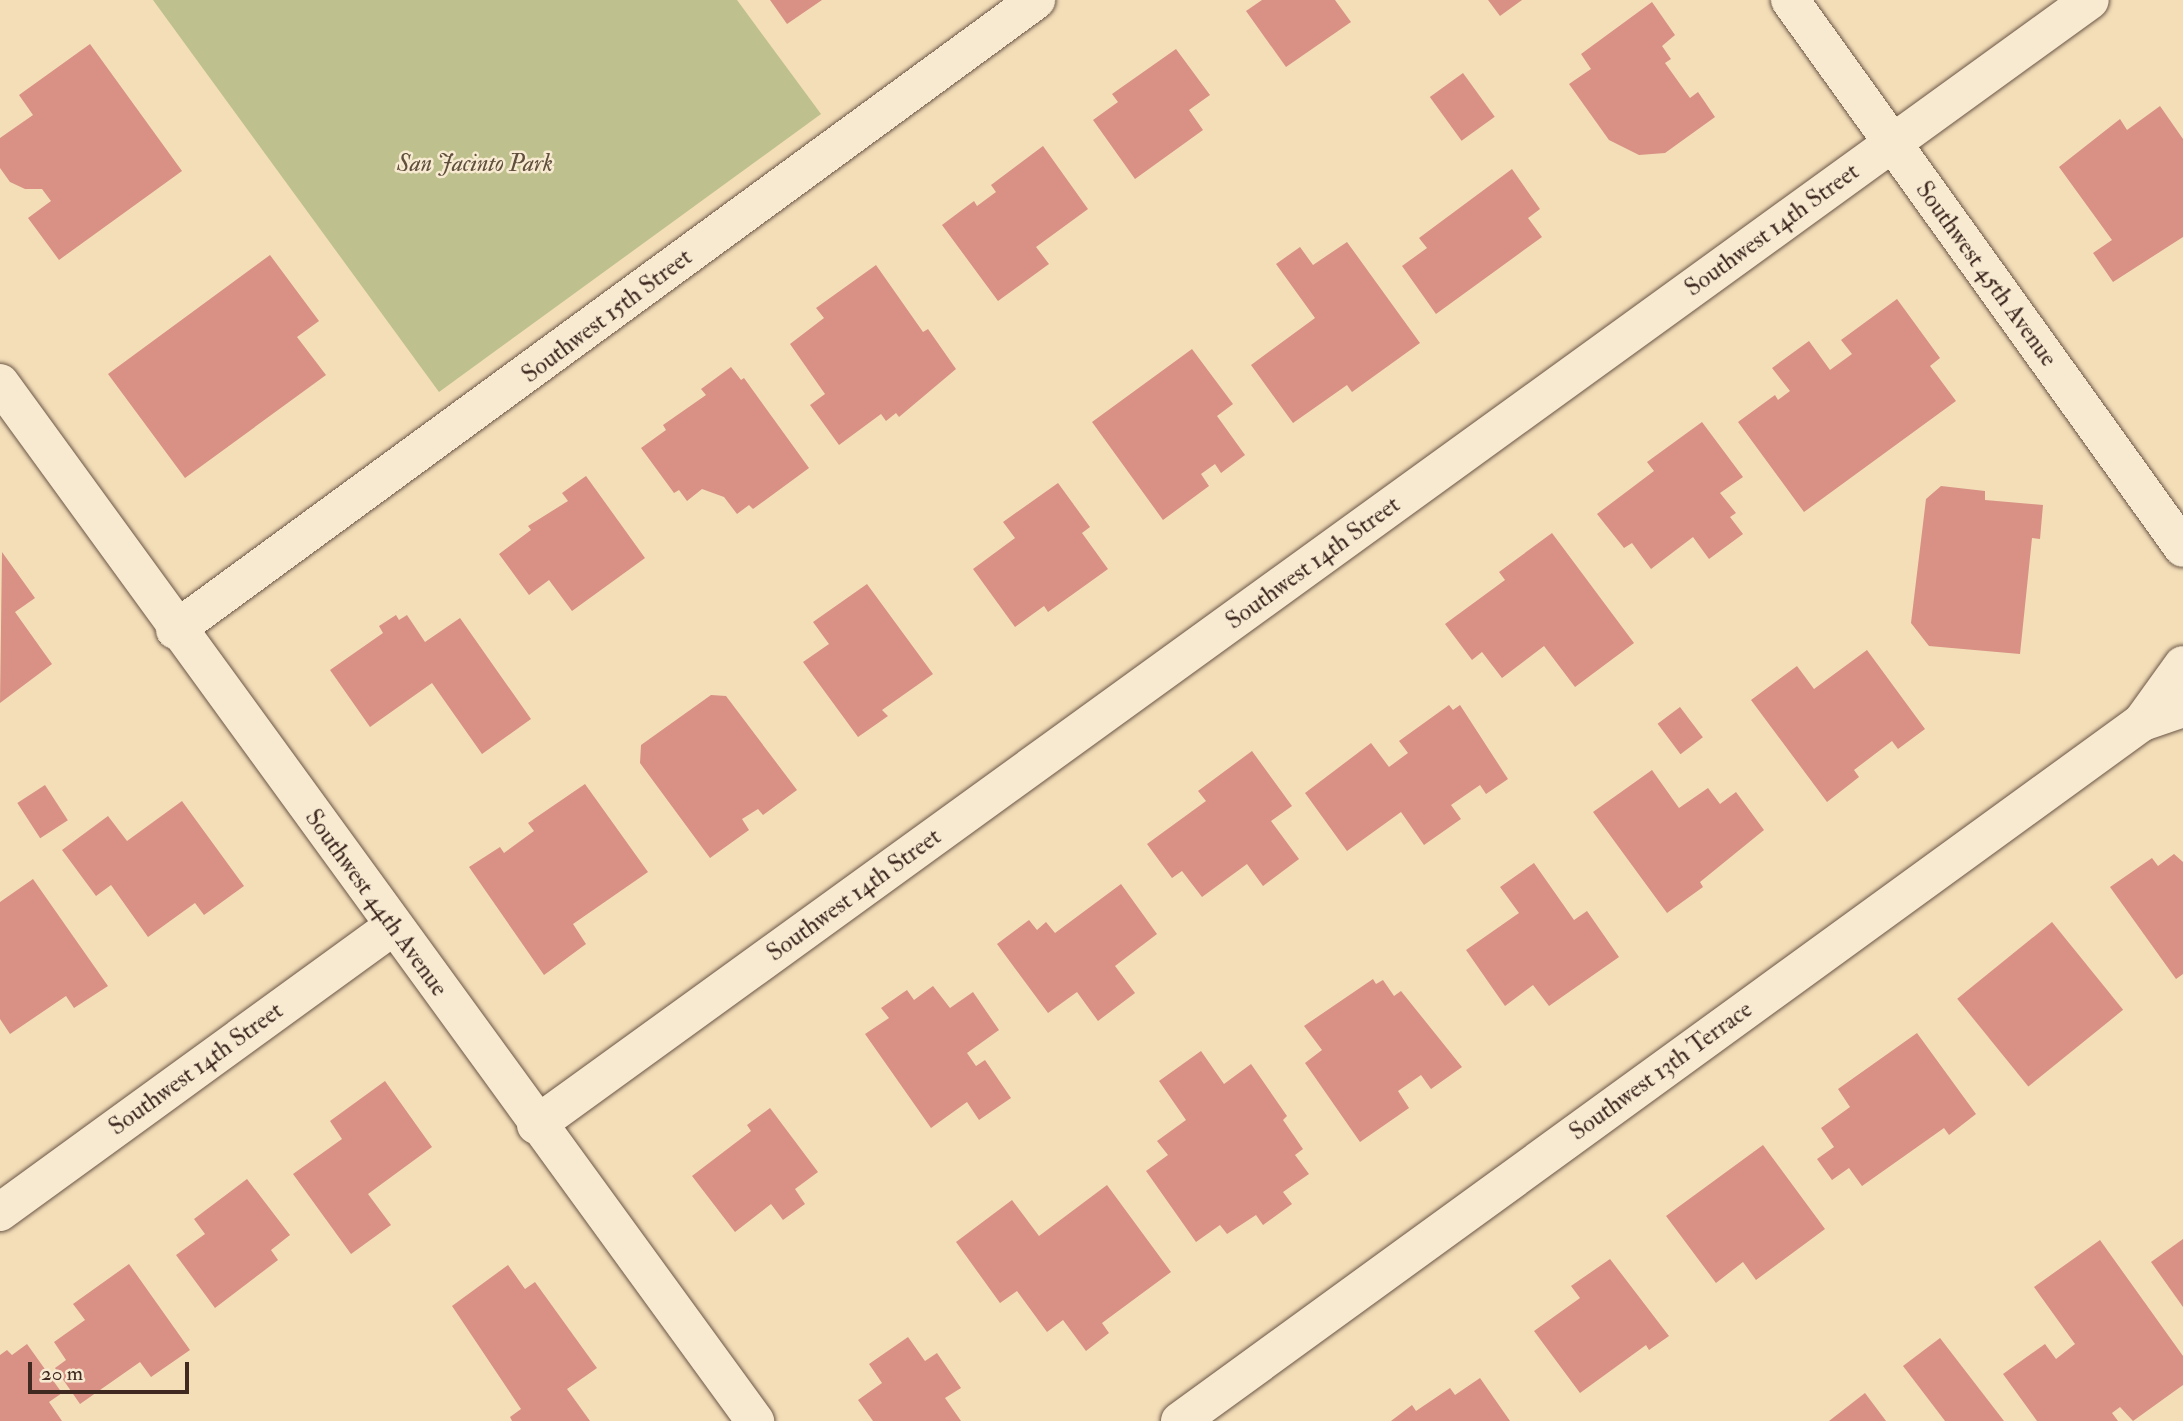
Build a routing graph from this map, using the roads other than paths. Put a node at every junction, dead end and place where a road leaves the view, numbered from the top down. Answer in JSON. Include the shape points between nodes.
{"nodes":[{"id":1,"x":1036,"y":0,"type":"edge"},
{"id":2,"x":1790,"y":0,"type":"edge"},
{"id":3,"x":2090,"y":0,"type":"edge"},
{"id":4,"x":1893,"y":143,"type":"junction"},
{"id":5,"x":4,"y":397,"type":"edge"},
{"id":6,"x":2183,"y":548,"type":"edge"},
{"id":7,"x":175,"y":630,"type":"junction"},
{"id":8,"x":2183,"y":666,"type":"edge"},
{"id":9,"x":2183,"y":708,"type":"edge"},
{"id":10,"x":2142,"y":722,"type":"junction"},
{"id":11,"x":393,"y":926,"type":"junction"},
{"id":12,"x":536,"y":1125,"type":"junction"},
{"id":13,"x":0,"y":1212,"type":"edge"},
{"id":14,"x":755,"y":1421,"type":"edge"},
{"id":15,"x":1180,"y":1421,"type":"edge"}],
"edges":[{"from":1,"to":7,"type":"street","name":"Southwest 15th Street"},
{"from":2,"to":4,"type":"street","name":"Southwest 45th Avenue"},
{"from":3,"to":4,"type":"street","name":"Southwest 14th Street"},
{"from":4,"to":6,"type":"street","name":"Southwest 45th Avenue"},
{"from":4,"to":12,"type":"street","name":"Southwest 14th Street"},
{"from":5,"to":7,"type":"street","name":"Southwest 44th Avenue"},
{"from":7,"to":11,"type":"street","name":"Southwest 44th Avenue"},
{"from":8,"to":10,"type":"street","name":"Southwest 13th Terrace"},
{"from":9,"to":10,"type":"street","name":"Southwest 13th Terrace"},
{"from":10,"to":15,"type":"street","name":"Southwest 13th Terrace"},
{"from":11,"to":12,"type":"street","name":"Southwest 44th Avenue"},
{"from":11,"to":13,"type":"street","name":"Southwest 14th Street"},
{"from":12,"to":14,"type":"street","name":"Southwest 44th Avenue"}]}
